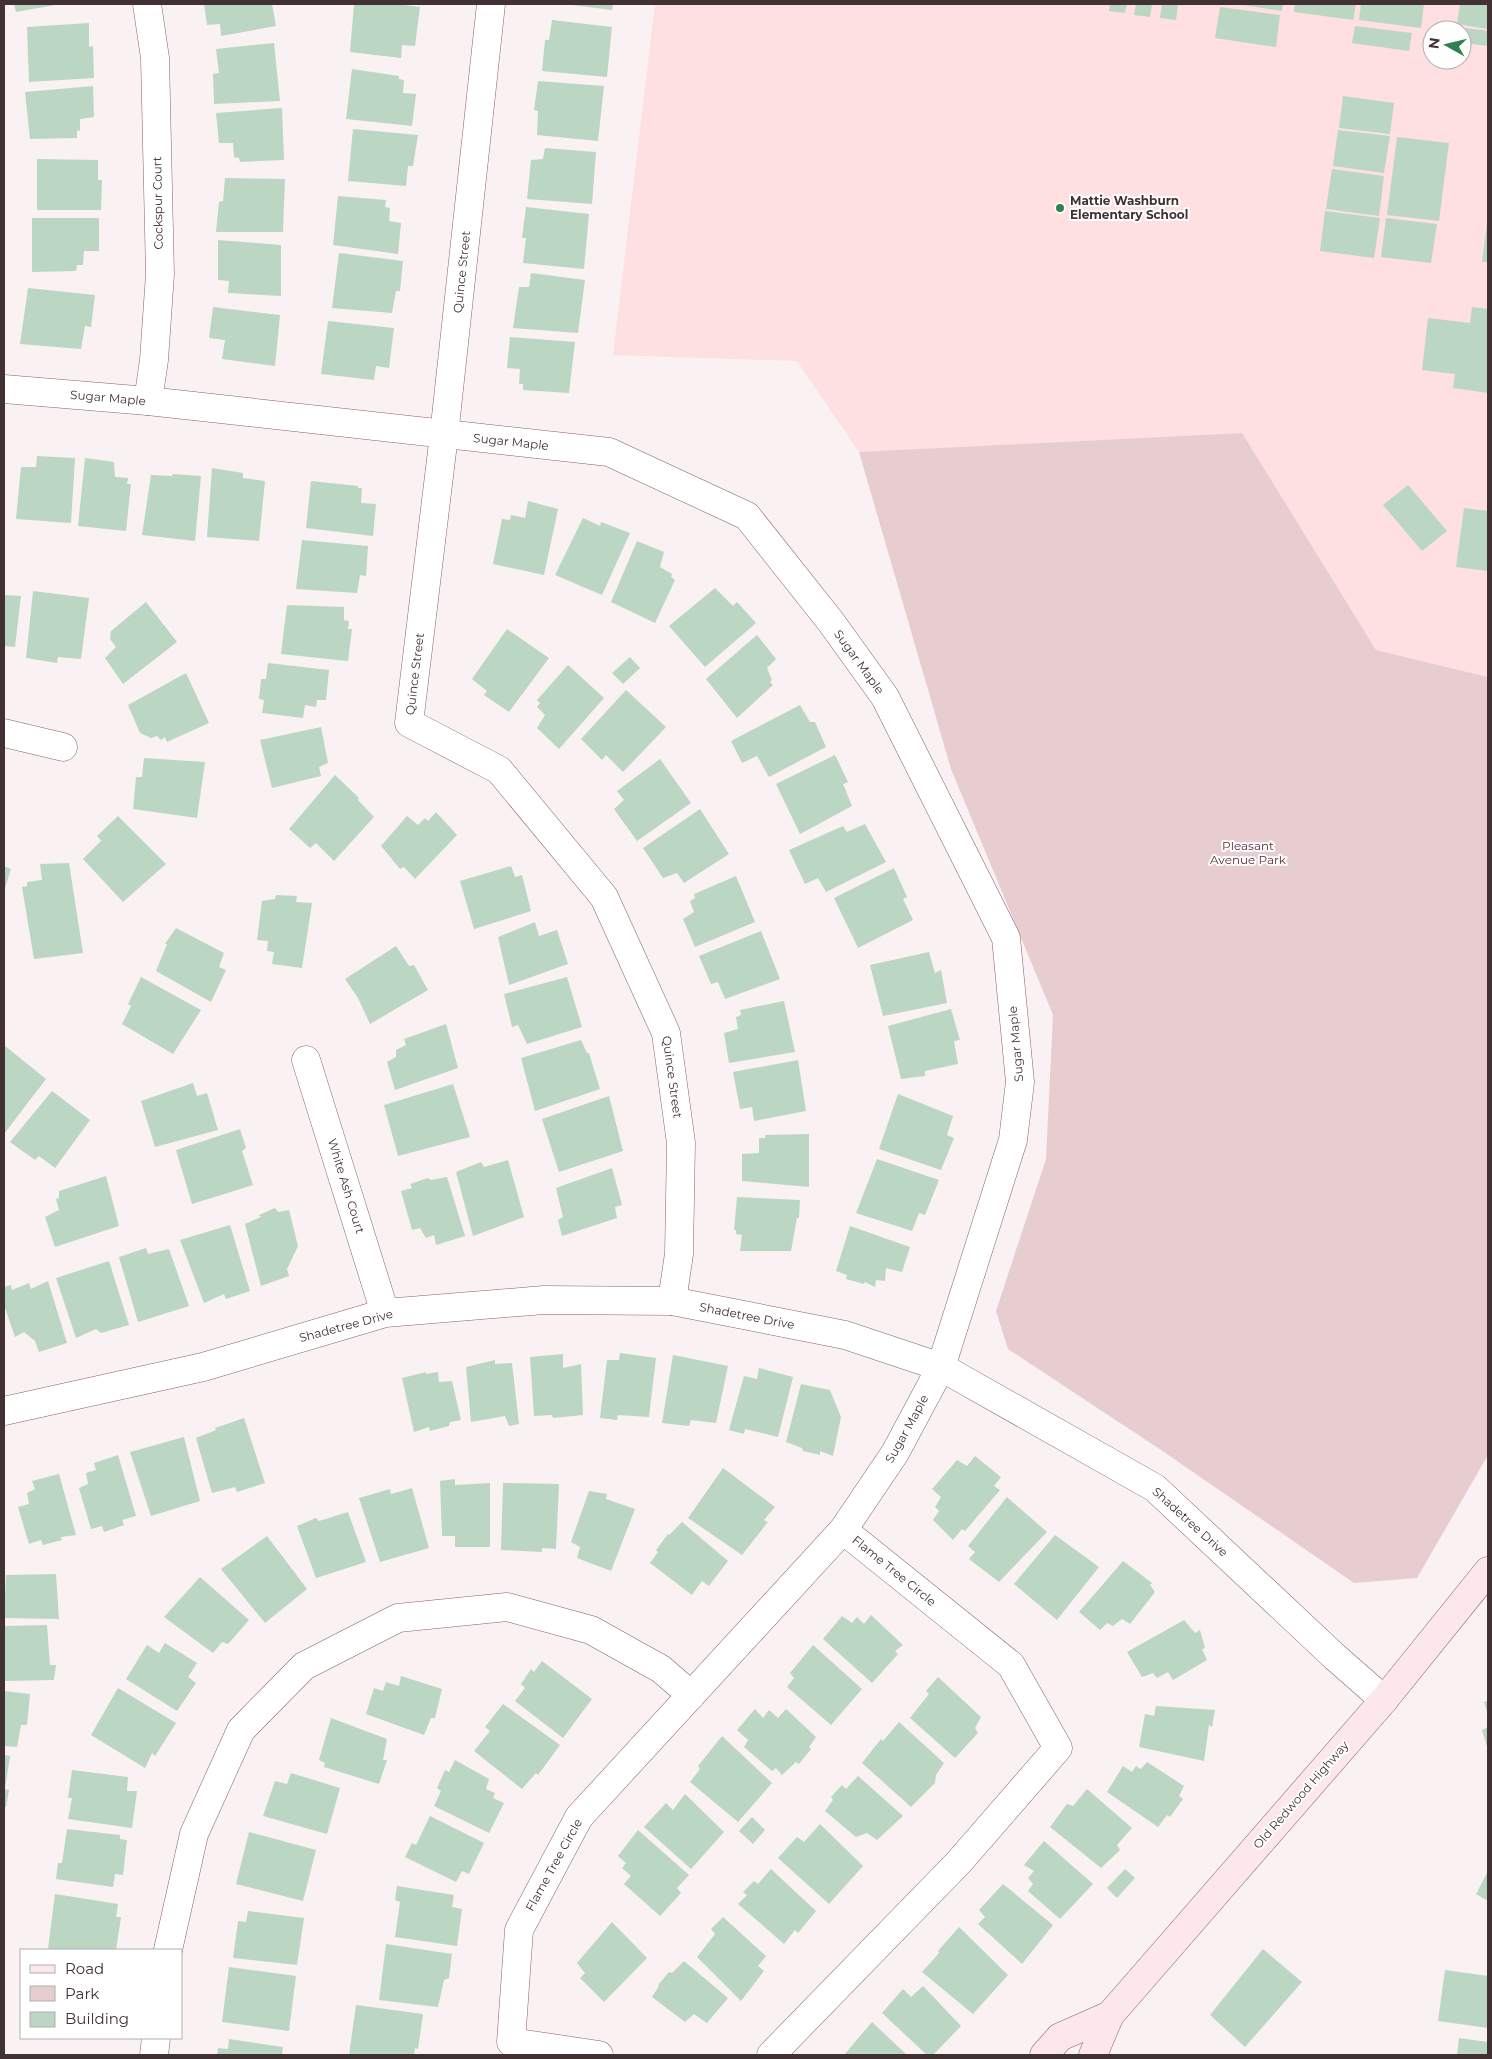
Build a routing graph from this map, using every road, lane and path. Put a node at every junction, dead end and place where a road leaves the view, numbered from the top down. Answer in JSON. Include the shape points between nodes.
{"nodes":[{"id":1,"x":147,"y":4,"type":"edge"},
{"id":2,"x":491,"y":4,"type":"edge"},
{"id":3,"x":4,"y":388,"type":"edge"},
{"id":4,"x":148,"y":402,"type":"junction"},
{"id":5,"x":444,"y":435,"type":"junction"},
{"id":6,"x":4,"y":733,"type":"edge"},
{"id":7,"x":62,"y":747,"type":"dead end"},
{"id":8,"x":306,"y":1060,"type":"dead end"},
{"id":9,"x":672,"y":1301,"type":"junction"},
{"id":10,"x":385,"y":1313,"type":"junction"},
{"id":11,"x":941,"y":1367,"type":"junction"},
{"id":12,"x":4,"y":1411,"type":"edge"},
{"id":13,"x":843,"y":1530,"type":"junction"},
{"id":14,"x":1488,"y":1571,"type":"edge"},
{"id":15,"x":691,"y":1695,"type":"junction"},
{"id":16,"x":1384,"y":1700,"type":"junction"},
{"id":17,"x":168,"y":1949,"type":"edge"},
{"id":18,"x":1110,"y":2015,"type":"junction"},
{"id":19,"x":156,"y":2039,"type":"edge"},
{"id":20,"x":154,"y":2055,"type":"edge"},
{"id":21,"x":600,"y":2055,"type":"edge"},
{"id":22,"x":771,"y":2055,"type":"edge"},
{"id":23,"x":1044,"y":2055,"type":"edge"},
{"id":24,"x":1093,"y":2055,"type":"edge"}],
"edges":[{"from":1,"to":4,"type":"street","name":"Cockspur Court","via":[[155,58],[160,274]]},
{"from":2,"to":5,"type":"street","name":"Quince Street"},
{"from":3,"to":4,"type":"street","name":"Sugar Maple"},
{"from":4,"to":5,"type":"street","name":"Sugar Maple"},
{"from":5,"to":9,"type":"street","name":"Quince Street","via":[[409,723],[499,770],[604,897],[613,915],[666,1033],[681,1143],[679,1254]]},
{"from":5,"to":11,"type":"street","name":"Sugar Maple","via":[[609,452],[747,516],[831,622],[884,697],[1006,938],[1020,1082],[1013,1140]]},
{"from":6,"to":7,"type":"street"},
{"from":8,"to":10,"type":"street","name":"White Ash Court"},
{"from":9,"to":10,"type":"street","name":"Shadetree Drive","via":[[544,1300]]},
{"from":9,"to":11,"type":"street","name":"Shadetree Drive","via":[[845,1335]]},
{"from":10,"to":12,"type":"street","name":"Shadetree Drive","via":[[203,1367]]},
{"from":11,"to":13,"type":"street","name":"Sugar Maple","via":[[896,1453]]},
{"from":11,"to":16,"type":"street","name":"Shadetree Drive","via":[[1155,1488]]},
{"from":13,"to":15,"type":"street","name":"Flame Tree Circle"},
{"from":13,"to":22,"type":"street","name":"Flame Tree Circle","via":[[1011,1665],[1058,1748],[959,1862]]},
{"from":14,"to":16,"type":"main road","name":"Old Redwood Highway"},
{"from":15,"to":17,"type":"street","via":[[661,1669],[591,1630],[507,1607],[398,1618],[304,1666],[241,1730],[194,1834]]},
{"from":15,"to":21,"type":"street","name":"Flame Tree Circle","via":[[579,1817],[519,1930],[511,2042]]},
{"from":16,"to":18,"type":"main road","name":"Old Redwood Highway"},
{"from":18,"to":23,"type":"main road","name":"Old Redwood Highway","via":[[1060,2037]]},
{"from":18,"to":24,"type":"main road","name":"Old Redwood Highway"},
{"from":19,"to":20,"type":"street"}]}
